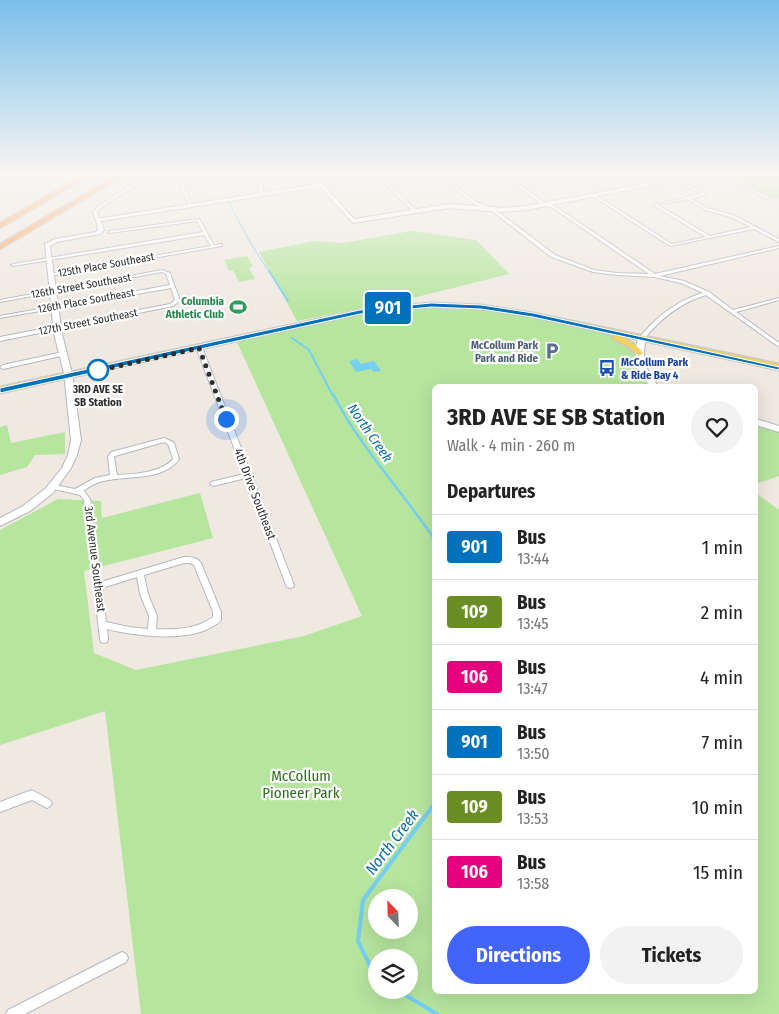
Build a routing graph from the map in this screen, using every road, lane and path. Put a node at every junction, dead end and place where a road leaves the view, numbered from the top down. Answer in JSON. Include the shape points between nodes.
{"nodes":[{"id":1,"x":42,"y":222,"type":"edge"},
{"id":2,"x":99,"y":222,"type":"edge"},
{"id":3,"x":179,"y":222,"type":"edge"},
{"id":4,"x":200,"y":222,"type":"edge"},
{"id":5,"x":509,"y":222,"type":"edge"},
{"id":6,"x":576,"y":222,"type":"edge"},
{"id":7,"x":636,"y":222,"type":"edge"},
{"id":8,"x":684,"y":222,"type":"edge"},
{"id":9,"x":744,"y":222,"type":"edge"},
{"id":10,"x":754,"y":228,"type":"junction"},
{"id":11,"x":110,"y":232,"type":"dead end"},
{"id":12,"x":206,"y":233,"type":"junction"},
{"id":13,"x":709,"y":237,"type":"junction"},
{"id":14,"x":779,"y":241,"type":"edge"},
{"id":15,"x":221,"y":245,"type":"dead end"},
{"id":16,"x":213,"y":246,"type":"junction"},
{"id":17,"x":779,"y":247,"type":"edge"},
{"id":18,"x":0,"y":248,"type":"edge"},
{"id":19,"x":48,"y":259,"type":"junction"},
{"id":20,"x":13,"y":265,"type":"dead end"},
{"id":21,"x":50,"y":275,"type":"junction"},
{"id":22,"x":654,"y":276,"type":"junction"},
{"id":23,"x":172,"y":286,"type":"junction"},
{"id":24,"x":52,"y":291,"type":"junction"},
{"id":25,"x":707,"y":293,"type":"junction"},
{"id":26,"x":779,"y":299,"type":"edge"},
{"id":27,"x":0,"y":301,"type":"edge"},
{"id":28,"x":54,"y":307,"type":"junction"},
{"id":29,"x":734,"y":311,"type":"junction"},
{"id":30,"x":0,"y":317,"type":"edge"},
{"id":31,"x":581,"y":325,"type":"junction"},
{"id":32,"x":57,"y":328,"type":"junction"},
{"id":33,"x":642,"y":338,"type":"junction"},
{"id":34,"x":0,"y":339,"type":"edge"},
{"id":35,"x":779,"y":345,"type":"edge"},
{"id":36,"x":199,"y":348,"type":"junction"},
{"id":37,"x":639,"y":353,"type":"junction"},
{"id":38,"x":63,"y":354,"type":"junction"},
{"id":39,"x":3,"y":367,"type":"dead end"},
{"id":40,"x":779,"y":367,"type":"edge"},
{"id":41,"x":68,"y":377,"type":"junction"},
{"id":42,"x":652,"y":384,"type":"edge"},
{"id":43,"x":0,"y":392,"type":"edge"},
{"id":44,"x":758,"y":423,"type":"edge"},
{"id":45,"x":779,"y":429,"type":"edge"},
{"id":46,"x":248,"y":475,"type":"junction"},
{"id":47,"x":114,"y":477,"type":"junction"},
{"id":48,"x":213,"y":484,"type":"dead end"},
{"id":49,"x":54,"y":488,"type":"junction"},
{"id":50,"x":75,"y":492,"type":"junction"},
{"id":51,"x":0,"y":522,"type":"edge"},
{"id":52,"x":140,"y":574,"type":"junction"},
{"id":53,"x":290,"y":585,"type":"dead end"},
{"id":54,"x":98,"y":586,"type":"junction"},
{"id":55,"x":103,"y":625,"type":"junction"},
{"id":56,"x":151,"y":632,"type":"junction"},
{"id":57,"x":104,"y":639,"type":"dead end"},
{"id":58,"x":46,"y":803,"type":"dead end"},
{"id":59,"x":0,"y":807,"type":"edge"},
{"id":60,"x":122,"y":958,"type":"dead end"},
{"id":61,"x":12,"y":1014,"type":"edge"}],
"edges":[{"from":1,"to":18,"type":"highway"},
{"from":2,"to":19,"type":"street","via":[[101,230],[98,233],[49,243]]},
{"from":3,"to":11,"type":"street"},
{"from":4,"to":12,"type":"street"},
{"from":5,"to":22,"type":"street","via":[[565,261],[593,271]]},
{"from":6,"to":22,"type":"street"},
{"from":7,"to":13,"type":"street","via":[[671,245]]},
{"from":8,"to":13,"type":"street"},
{"from":9,"to":10,"type":"street"},
{"from":10,"to":13,"type":"street"},
{"from":10,"to":14,"type":"street"},
{"from":12,"to":16,"type":"street"},
{"from":12,"to":19,"type":"street"},
{"from":15,"to":16,"type":"street","name":"125th Place Southeast"},
{"from":16,"to":21,"type":"street","name":"125th Place Southeast"},
{"from":17,"to":22,"type":"street"},
{"from":19,"to":20,"type":"street"},
{"from":19,"to":21,"type":"street"},
{"from":21,"to":24,"type":"street"},
{"from":22,"to":25,"type":"street","via":[[682,282]]},
{"from":23,"to":24,"type":"street","name":"126th Street Southeast","via":[[168,273],[162,271]]},
{"from":23,"to":28,"type":"street","name":"126th Place Southeast"},
{"from":23,"to":32,"type":"street","name":"127th Street Southeast","via":[[176,303]]},
{"from":24,"to":27,"type":"street","name":"126th Street Southeast"},
{"from":24,"to":28,"type":"street"},
{"from":25,"to":29,"type":"street"},
{"from":25,"to":33,"type":"street","via":[[680,302],[657,320]]},
{"from":26,"to":29,"type":"street"},
{"from":28,"to":30,"type":"street","name":"126th Place Southeast"},
{"from":28,"to":32,"type":"street"},
{"from":29,"to":35,"type":"street"},
{"from":31,"to":33,"type":"main road"},
{"from":31,"to":36,"type":"main road","via":[[481,307],[409,306],[360,312]]},
{"from":31,"to":37,"type":"main road","via":[[625,341]]},
{"from":32,"to":34,"type":"street","name":"127th Street Southeast"},
{"from":32,"to":38,"type":"street"},
{"from":33,"to":37,"type":"street"},
{"from":33,"to":40,"type":"main road"},
{"from":36,"to":41,"type":"main road"},
{"from":36,"to":46,"type":"street","name":"4th Drive Southeast"},
{"from":37,"to":42,"type":"street","via":[[641,370]]},
{"from":38,"to":39,"type":"street"},
{"from":38,"to":41,"type":"street"},
{"from":41,"to":43,"type":"main road"},
{"from":41,"to":49,"type":"street","via":[[76,440],[71,461]]},
{"from":44,"to":45,"type":"street"},
{"from":46,"to":48,"type":"street"},
{"from":46,"to":53,"type":"street","name":"4th Drive Southeast"},
{"from":47,"to":47,"type":"street","via":[[128,477],[169,467],[176,459],[171,443],[164,440],[113,454]]},
{"from":47,"to":50,"type":"street","via":[[97,480]]},
{"from":49,"to":50,"type":"street","name":"3rd Avenue Southeast"},
{"from":49,"to":51,"type":"street","via":[[37,502]]},
{"from":50,"to":54,"type":"street","name":"3rd Avenue Southeast","via":[[88,499]]},
{"from":52,"to":54,"type":"street"},
{"from":52,"to":56,"type":"street","via":[[155,622]]},
{"from":52,"to":56,"type":"street","via":[[191,560],[197,563],[217,612],[217,619],[208,627],[165,634]]},
{"from":54,"to":55,"type":"street","name":"3rd Avenue Southeast"},
{"from":55,"to":56,"type":"street","via":[[129,632]]},
{"from":55,"to":57,"type":"street","name":"3rd Avenue Southeast"},
{"from":58,"to":59,"type":"street","via":[[32,795]]},
{"from":60,"to":61,"type":"street"}]}
